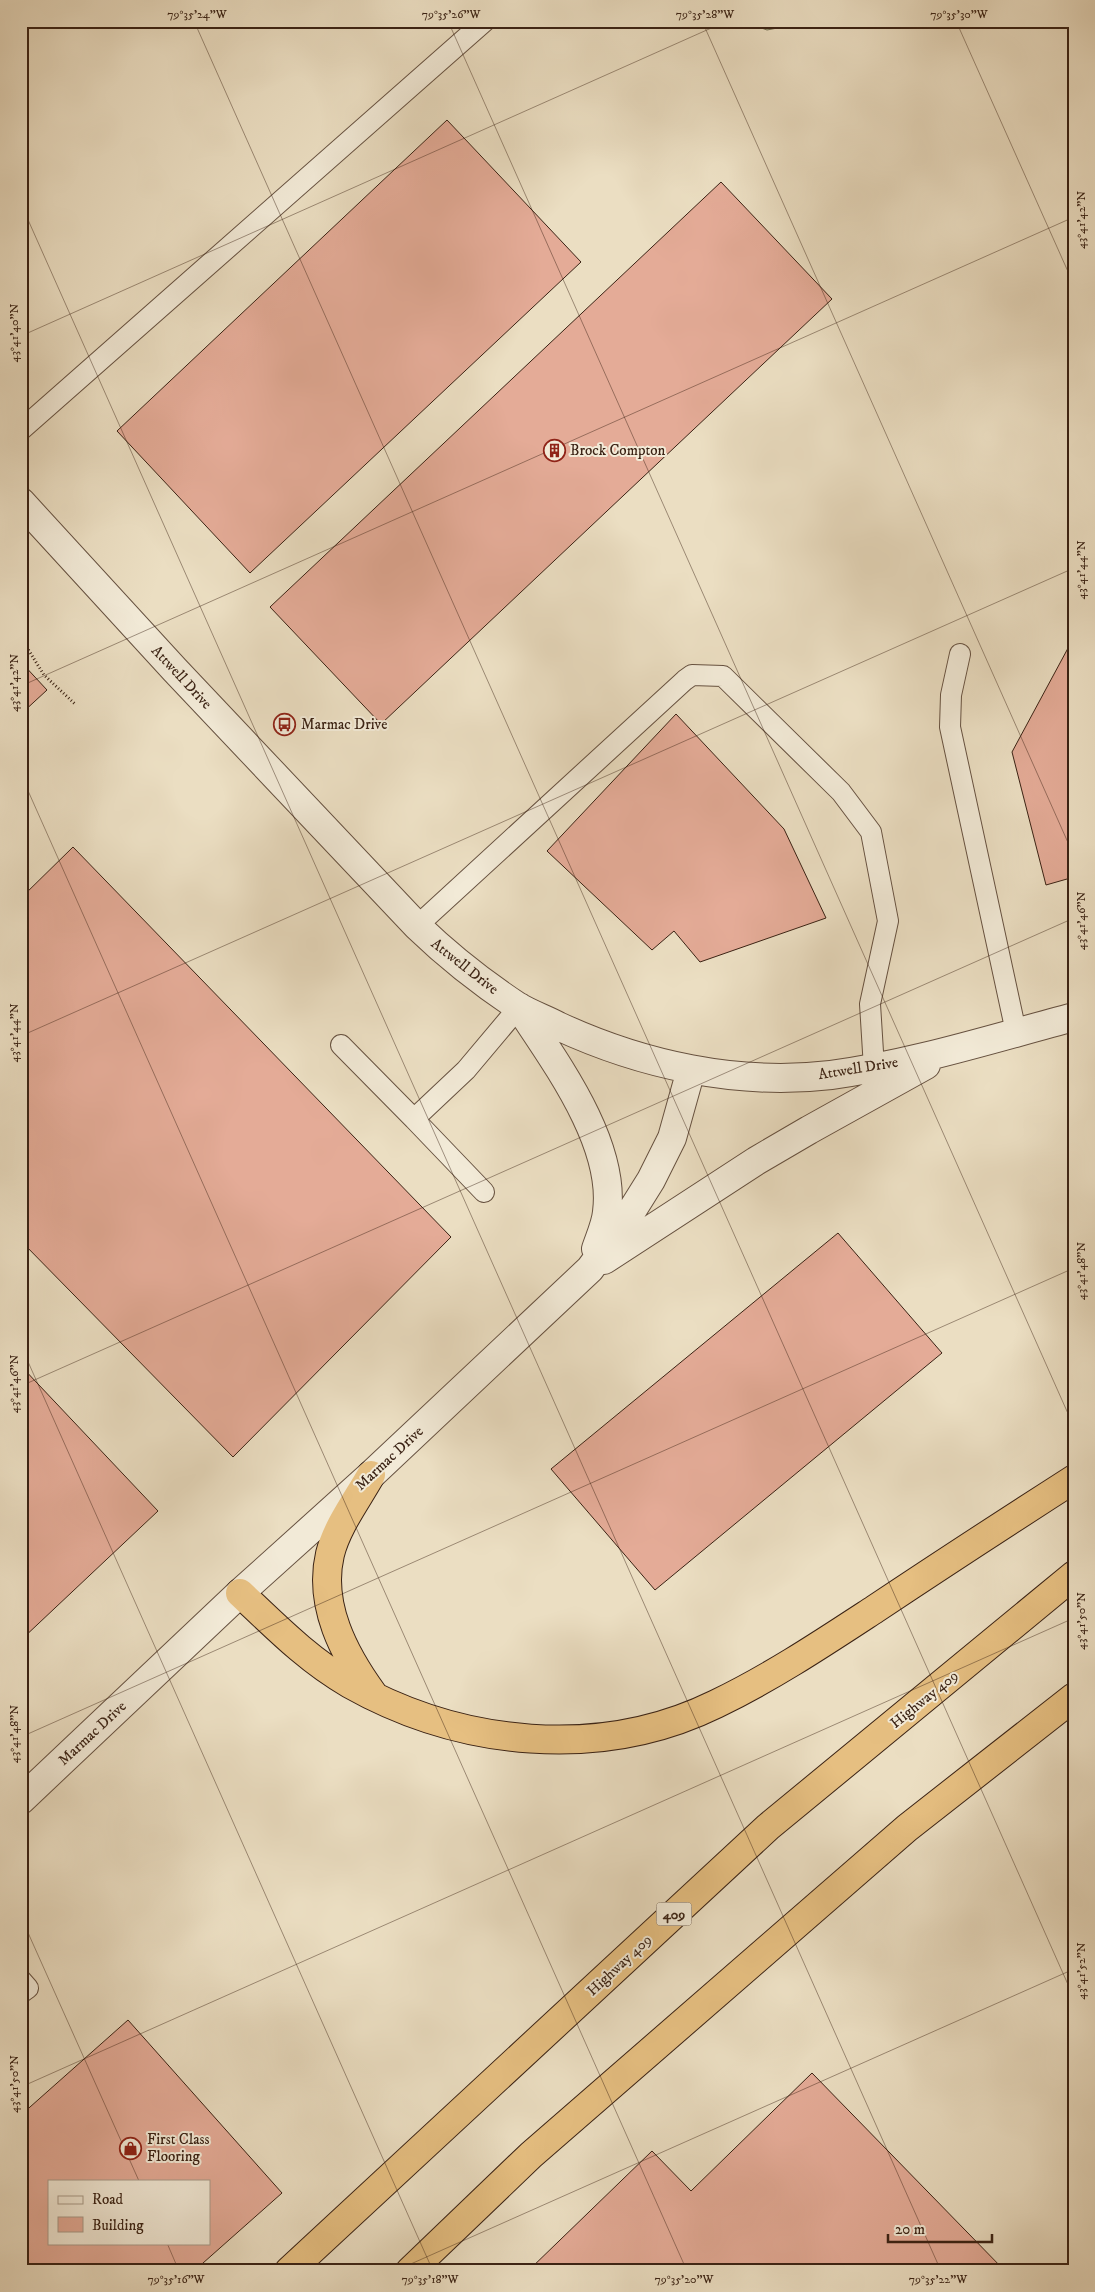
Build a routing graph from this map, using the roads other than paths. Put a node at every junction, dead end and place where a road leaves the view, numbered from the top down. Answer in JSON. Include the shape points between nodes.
{"nodes":[{"id":1,"x":485,"y":21,"type":"edge"},
{"id":2,"x":21,"y":430,"type":"edge"},
{"id":3,"x":21,"y":502,"type":"edge"},
{"id":4,"x":960,"y":654,"type":"dead end"},
{"id":5,"x":417,"y":926,"type":"junction"},
{"id":6,"x":519,"y":1007,"type":"junction"},
{"id":7,"x":1074,"y":1017,"type":"edge"},
{"id":8,"x":1016,"y":1032,"type":"junction"},
{"id":9,"x":341,"y":1045,"type":"dead end"},
{"id":10,"x":961,"y":1046,"type":"junction"},
{"id":11,"x":874,"y":1068,"type":"junction"},
{"id":12,"x":690,"y":1070,"type":"junction"},
{"id":13,"x":414,"y":1119,"type":"junction"},
{"id":14,"x":484,"y":1192,"type":"dead end"},
{"id":15,"x":590,"y":1269,"type":"junction"},
{"id":16,"x":371,"y":1475,"type":"junction"},
{"id":17,"x":1074,"y":1479,"type":"edge"},
{"id":18,"x":1074,"y":1575,"type":"edge"},
{"id":19,"x":240,"y":1594,"type":"junction"},
{"id":20,"x":374,"y":1695,"type":"junction"},
{"id":21,"x":1074,"y":1698,"type":"edge"},
{"id":22,"x":21,"y":1800,"type":"edge"},
{"id":23,"x":21,"y":1980,"type":"edge"},
{"id":24,"x":21,"y":1993,"type":"edge"},
{"id":25,"x":289,"y":2271,"type":"edge"},
{"id":26,"x":410,"y":2271,"type":"edge"}],
"edges":[{"from":1,"to":2,"type":"lane"},
{"from":3,"to":5,"type":"street","name":"Attwell Drive"},
{"from":4,"to":8,"type":"lane","via":[[950,726]]},
{"from":5,"to":6,"type":"street","name":"Attwell Drive","via":[[452,959]]},
{"from":5,"to":11,"type":"lane","via":[[692,675],[723,676],[841,792],[871,832],[888,921],[870,1004]]},
{"from":6,"to":12,"type":"street","name":"Attwell Drive","via":[[578,1035]]},
{"from":6,"to":13,"type":"lane","via":[[466,1070]]},
{"from":6,"to":15,"type":"street","via":[[566,1078],[600,1152],[608,1184],[608,1212]]},
{"from":7,"to":8,"type":"street","name":"Attwell Drive"},
{"from":8,"to":10,"type":"street","name":"Attwell Drive"},
{"from":9,"to":13,"type":"lane"},
{"from":10,"to":11,"type":"street","name":"Attwell Drive"},
{"from":10,"to":15,"type":"street","via":[[809,1130]]},
{"from":11,"to":12,"type":"street","name":"Attwell Drive","via":[[788,1077]]},
{"from":12,"to":15,"type":"street","name":"Marmac Drive","via":[[672,1138],[664,1155],[626,1220]]},
{"from":13,"to":14,"type":"lane"},
{"from":15,"to":16,"type":"street","name":"Marmac Drive"},
{"from":16,"to":19,"type":"street","name":"Marmac Drive"},
{"from":16,"to":20,"type":"highway","via":[[346,1518],[331,1553],[327,1581],[329,1607],[342,1642]]},
{"from":17,"to":20,"type":"highway","via":[[783,1669],[715,1705],[671,1721],[602,1736],[515,1738],[438,1722]]},
{"from":18,"to":25,"type":"highway","name":"Highway 409","number":"409","via":[[768,1827]]},
{"from":19,"to":20,"type":"highway","via":[[311,1658],[351,1685]]},
{"from":19,"to":22,"type":"street","name":"Marmac Drive"},
{"from":21,"to":26,"type":"highway","via":[[906,1828],[531,2154]]},
{"from":23,"to":24,"type":"lane","via":[[28,1988]]}]}
